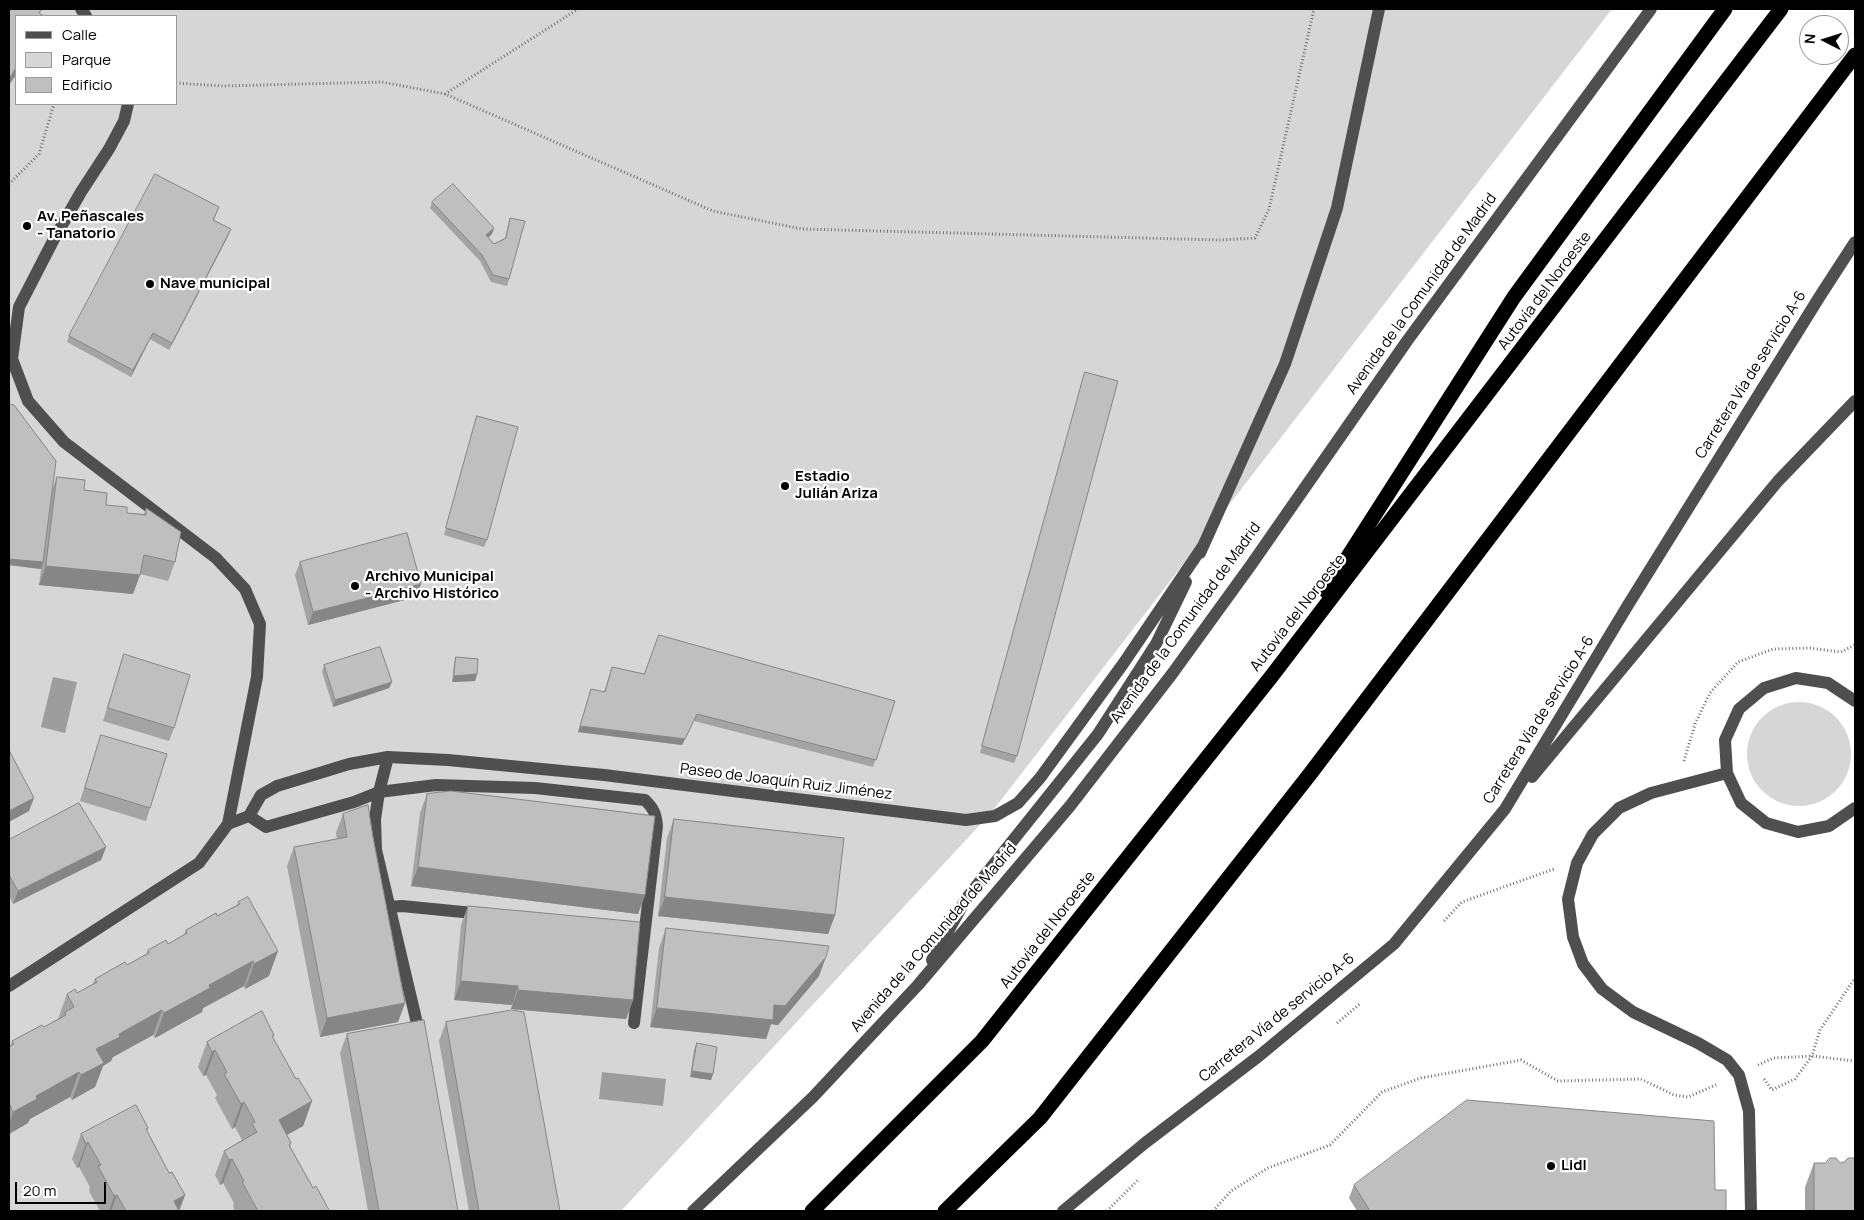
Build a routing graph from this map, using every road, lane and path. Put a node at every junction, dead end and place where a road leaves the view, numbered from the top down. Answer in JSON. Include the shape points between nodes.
{"nodes":[{"id":1,"x":578,"y":9,"type":"edge"},
{"id":2,"x":1314,"y":9,"type":"edge"},
{"id":3,"x":1379,"y":9,"type":"edge"},
{"id":4,"x":1651,"y":9,"type":"edge"},
{"id":5,"x":1725,"y":9,"type":"edge"},
{"id":6,"x":1781,"y":9,"type":"edge"},
{"id":7,"x":1855,"y":55,"type":"edge"},
{"id":8,"x":178,"y":84,"type":"edge"},
{"id":9,"x":445,"y":94,"type":"junction"},
{"id":10,"x":54,"y":105,"type":"edge"},
{"id":11,"x":128,"y":105,"type":"edge"},
{"id":12,"x":9,"y":184,"type":"edge"},
{"id":13,"x":1855,"y":242,"type":"edge"},
{"id":14,"x":1855,"y":401,"type":"edge"},
{"id":15,"x":1203,"y":546,"type":"junction"},
{"id":16,"x":1855,"y":645,"type":"edge"},
{"id":17,"x":1271,"y":677,"type":"junction"},
{"id":18,"x":1855,"y":701,"type":"edge"},
{"id":19,"x":388,"y":758,"type":"junction"},
{"id":20,"x":1684,"y":763,"type":"dead end"},
{"id":21,"x":1726,"y":773,"type":"junction"},
{"id":22,"x":379,"y":792,"type":"junction"},
{"id":23,"x":1855,"y":808,"type":"edge"},
{"id":24,"x":1505,"y":809,"type":"junction"},
{"id":25,"x":249,"y":816,"type":"junction"},
{"id":26,"x":228,"y":824,"type":"junction"},
{"id":27,"x":1556,"y":868,"type":"dead end"},
{"id":28,"x":390,"y":907,"type":"junction"},
{"id":29,"x":499,"y":916,"type":"edge"},
{"id":30,"x":1442,"y":924,"type":"dead end"},
{"id":31,"x":1855,"y":978,"type":"edge"},
{"id":32,"x":918,"y":984,"type":"junction"},
{"id":33,"x":9,"y":986,"type":"edge"},
{"id":34,"x":1365,"y":999,"type":"dead end"},
{"id":35,"x":634,"y":1023,"type":"edge"},
{"id":36,"x":1335,"y":1024,"type":"dead end"},
{"id":37,"x":422,"y":1046,"type":"edge"},
{"id":38,"x":1812,"y":1056,"type":"junction"},
{"id":39,"x":1773,"y":1058,"type":"dead end"},
{"id":40,"x":1855,"y":1061,"type":"edge"},
{"id":41,"x":1739,"y":1075,"type":"junction"},
{"id":42,"x":1760,"y":1075,"type":"dead end"},
{"id":43,"x":1145,"y":1143,"type":"junction"},
{"id":44,"x":1140,"y":1178,"type":"dead end"},
{"id":45,"x":693,"y":1211,"type":"edge"},
{"id":46,"x":812,"y":1211,"type":"edge"},
{"id":47,"x":945,"y":1211,"type":"edge"},
{"id":48,"x":1063,"y":1211,"type":"edge"},
{"id":49,"x":1074,"y":1211,"type":"edge"},
{"id":50,"x":1107,"y":1211,"type":"edge"},
{"id":51,"x":1213,"y":1211,"type":"edge"},
{"id":52,"x":1751,"y":1211,"type":"edge"}],
"edges":[{"from":1,"to":9,"type":"path"},
{"from":2,"to":9,"type":"path","via":[[1269,209],[1255,238],[1220,240],[802,229],[713,212]]},
{"from":3,"to":15,"type":"street","via":[[1337,208],[1284,364]]},
{"from":4,"to":32,"type":"street","name":"Avenida de la Comunidad de Madrid","via":[[1407,341],[1172,674],[1070,806]]},
{"from":5,"to":17,"type":"highway","via":[[1514,297]]},
{"from":6,"to":17,"type":"highway","name":"Autovía del Noroeste"},
{"from":7,"to":47,"type":"highway","via":[[1310,774],[1046,1110]]},
{"from":8,"to":9,"type":"path","via":[[382,82]]},
{"from":10,"to":12,"type":"path","via":[[39,154]]},
{"from":11,"to":26,"type":"street","via":[[124,121],[109,149],[54,239],[19,307],[12,359],[28,401],[64,442],[216,558],[245,589],[260,624],[257,677]]},
{"from":13,"to":24,"type":"street","name":"Carretera Vía de servicio A-6"},
{"from":14,"to":24,"type":"street","via":[[1778,481]]},
{"from":15,"to":19,"type":"street","name":"Paseo de Joaquín Ruiz Jiménez","via":[[1040,778],[1018,803],[995,816],[966,820],[604,775],[448,760]]},
{"from":15,"to":32,"type":"street","via":[[1156,644],[1109,718],[966,899]]},
{"from":16,"to":20,"type":"path","via":[[1841,652],[1808,648],[1773,649],[1738,662],[1710,693],[1695,724]]},
{"from":17,"to":46,"type":"highway","name":"Autovía del Noroeste","via":[[982,1041]]},
{"from":18,"to":21,"type":"street","via":[[1828,683],[1796,678],[1764,688],[1739,709],[1735,717],[1725,740]]},
{"from":19,"to":22,"type":"street"},
{"from":19,"to":25,"type":"street","name":"Paseo de Joaquín Ruiz Jiménez","via":[[348,764],[276,786],[261,795]]},
{"from":21,"to":23,"type":"street","via":[[1741,803],[1766,823],[1798,832],[1830,826]]},
{"from":21,"to":41,"type":"street","via":[[1651,792],[1618,808],[1593,834],[1577,863],[1568,899],[1573,937],[1582,964],[1602,989],[1633,1012],[1727,1060]]},
{"from":22,"to":25,"type":"street","via":[[266,826]]},
{"from":22,"to":28,"type":"street","via":[[375,819],[376,850]]},
{"from":22,"to":35,"type":"street","via":[[436,785],[535,788],[645,800],[653,807],[657,826],[640,930]]},
{"from":24,"to":43,"type":"street","name":"Carretera Vía de servicio A-6","via":[[1394,944],[1259,1056]]},
{"from":25,"to":26,"type":"street"},
{"from":26,"to":33,"type":"street","via":[[199,863]]},
{"from":27,"to":30,"type":"path","via":[[1462,902]]},
{"from":28,"to":29,"type":"street"},
{"from":28,"to":37,"type":"street"},
{"from":31,"to":38,"type":"path","via":[[1820,1030]]},
{"from":32,"to":45,"type":"street","name":"Avenida de la Comunidad de Madrid","via":[[812,1097]]},
{"from":34,"to":36,"type":"path"},
{"from":38,"to":39,"type":"path"},
{"from":38,"to":40,"type":"path"},
{"from":38,"to":42,"type":"path","via":[[1795,1079],[1772,1090]]},
{"from":41,"to":51,"type":"path","via":[[1688,1097],[1674,1095],[1642,1079],[1558,1081],[1521,1060],[1421,1078],[1382,1092],[1330,1145],[1268,1168],[1231,1191]]},
{"from":41,"to":52,"type":"street","via":[[1749,1111]]},
{"from":43,"to":48,"type":"street","name":"Carretera Vía de servicio A-6"},
{"from":43,"to":49,"type":"street"},
{"from":44,"to":50,"type":"path"}]}
